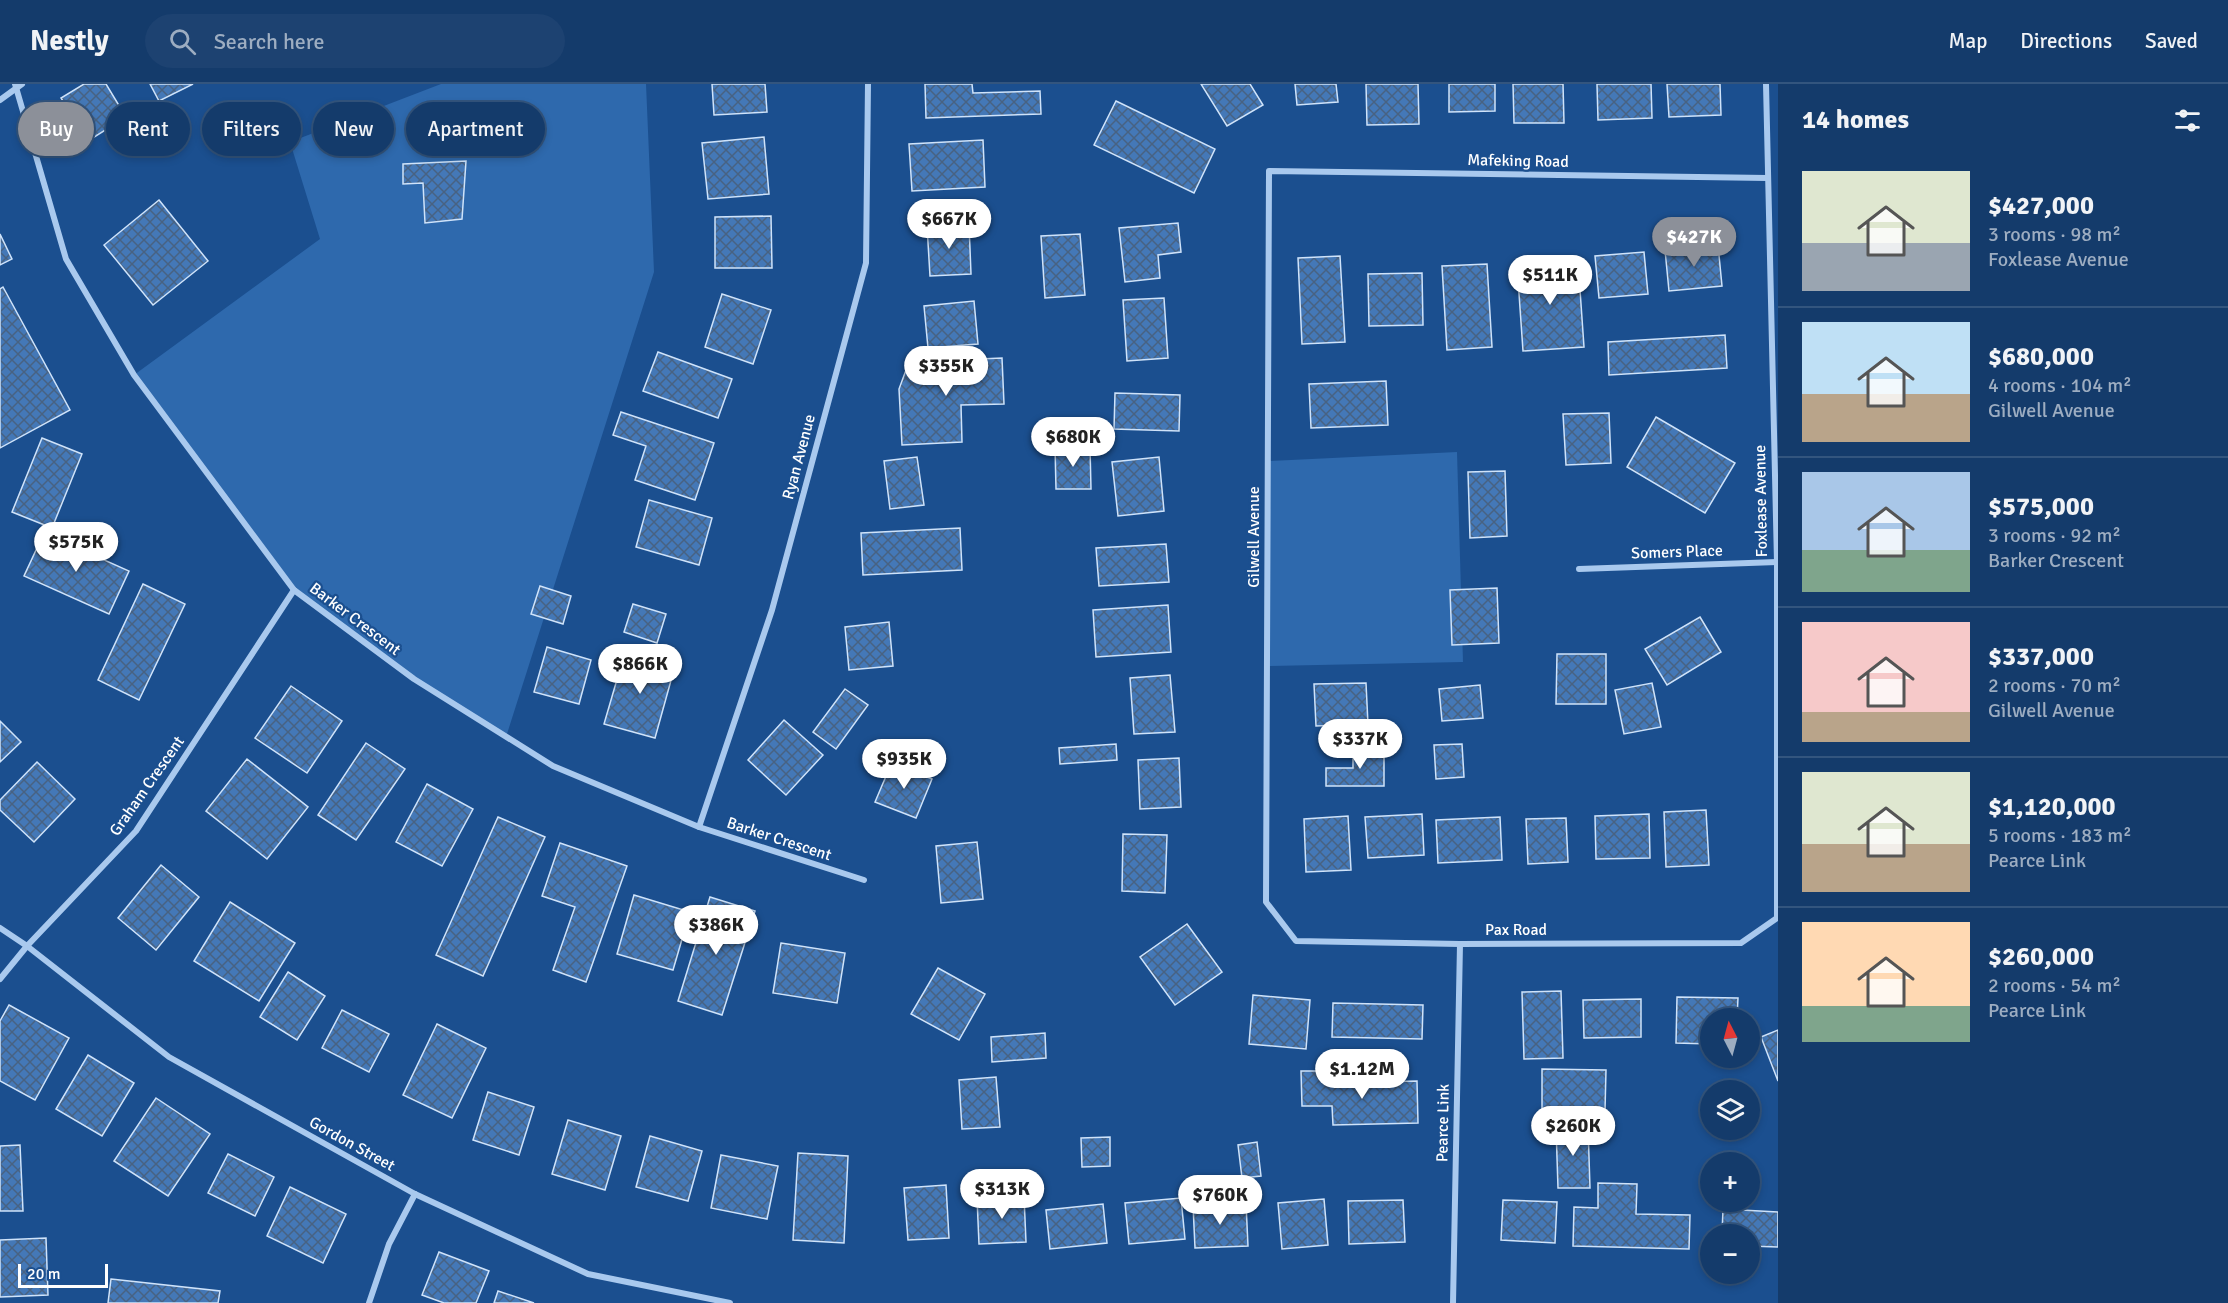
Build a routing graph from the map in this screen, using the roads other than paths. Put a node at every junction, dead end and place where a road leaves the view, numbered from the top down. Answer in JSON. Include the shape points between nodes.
{"nodes":[{"id":1,"x":22,"y":84,"type":"edge"},
{"id":2,"x":868,"y":84,"type":"edge"},
{"id":3,"x":1766,"y":84,"type":"edge"},
{"id":4,"x":15,"y":87,"type":"edge"},
{"id":5,"x":0,"y":100,"type":"edge"},
{"id":6,"x":1269,"y":171,"type":"joint"},
{"id":7,"x":1767,"y":178,"type":"junction"},
{"id":8,"x":1777,"y":561,"type":"edge"},
{"id":9,"x":1579,"y":569,"type":"dead end"},
{"id":10,"x":294,"y":590,"type":"junction"},
{"id":11,"x":699,"y":827,"type":"junction"},
{"id":12,"x":864,"y":880,"type":"dead end"},
{"id":13,"x":1266,"y":902,"type":"joint"},
{"id":14,"x":1777,"y":918,"type":"edge"},
{"id":15,"x":0,"y":928,"type":"edge"},
{"id":16,"x":1461,"y":944,"type":"junction"},
{"id":17,"x":27,"y":946,"type":"junction"},
{"id":18,"x":0,"y":979,"type":"edge"},
{"id":19,"x":415,"y":1194,"type":"junction"},
{"id":20,"x":369,"y":1303,"type":"edge"},
{"id":21,"x":730,"y":1303,"type":"edge"},
{"id":22,"x":1453,"y":1303,"type":"edge"}],
"edges":[{"from":1,"to":4,"type":"street"},
{"from":2,"to":11,"type":"street","name":"Ryan Avenue","via":[[866,263],[772,610]]},
{"from":3,"to":7,"type":"street","name":"Foxlease Avenue"},
{"from":4,"to":5,"type":"street"},
{"from":4,"to":10,"type":"street","name":"Barker Crescent","via":[[66,259],[134,375]]},
{"from":6,"to":7,"type":"street","name":"Mafeking Road"},
{"from":6,"to":13,"type":"street","name":"Gilwell Avenue"},
{"from":7,"to":8,"type":"street","name":"Foxlease Avenue"},
{"from":8,"to":9,"type":"street","name":"Somers Place"},
{"from":8,"to":14,"type":"street","name":"Foxlease Avenue"},
{"from":10,"to":11,"type":"street","name":"Barker Crescent","via":[[414,679],[553,766]]},
{"from":10,"to":17,"type":"street","name":"Graham Crescent","via":[[136,831]]},
{"from":11,"to":12,"type":"street","name":"Barker Crescent"},
{"from":13,"to":16,"type":"street","name":"Pax Road","via":[[1296,941]]},
{"from":14,"to":16,"type":"street","name":"Pax Road","via":[[1741,943]]},
{"from":15,"to":17,"type":"street","name":"Gordon Street"},
{"from":16,"to":22,"type":"street","name":"Pearce Link"},
{"from":17,"to":18,"type":"street","name":"Graham Crescent"},
{"from":17,"to":19,"type":"street","name":"Gordon Street","via":[[169,1057]]},
{"from":19,"to":20,"type":"street","via":[[389,1244]]},
{"from":19,"to":21,"type":"street","name":"Gordon Street","via":[[588,1274]]}]}
